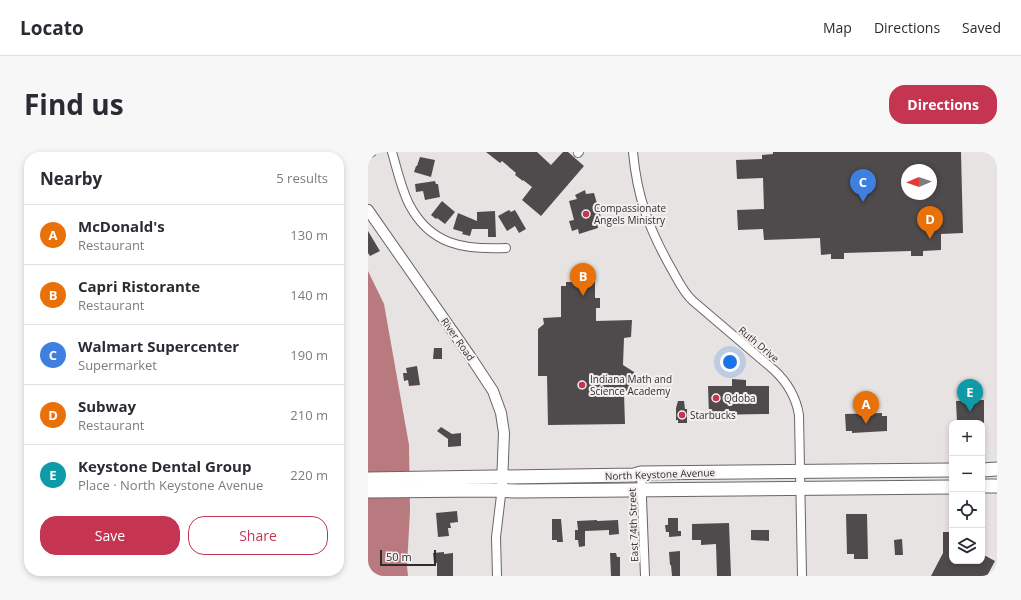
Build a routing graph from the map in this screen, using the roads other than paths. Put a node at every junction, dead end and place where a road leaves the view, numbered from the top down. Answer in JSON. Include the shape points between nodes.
{"nodes":[{"id":1,"x":372,"y":152,"type":"edge"},
{"id":2,"x":392,"y":152,"type":"edge"},
{"id":3,"x":633,"y":152,"type":"edge"},
{"id":4,"x":368,"y":154,"type":"edge"},
{"id":5,"x":368,"y":210,"type":"edge"},
{"id":6,"x":506,"y":248,"type":"dead end"},
{"id":7,"x":997,"y":469,"type":"edge"},
{"id":8,"x":949,"y":470,"type":"edge"},
{"id":9,"x":985,"y":470,"type":"edge"},
{"id":10,"x":799,"y":472,"type":"junction"},
{"id":11,"x":641,"y":473,"type":"junction"},
{"id":12,"x":368,"y":480,"type":"edge"},
{"id":13,"x":502,"y":484,"type":"junction"},
{"id":14,"x":425,"y":485,"type":"junction"},
{"id":15,"x":985,"y":486,"type":"edge"},
{"id":16,"x":997,"y":486,"type":"edge"},
{"id":17,"x":949,"y":487,"type":"edge"},
{"id":18,"x":800,"y":488,"type":"junction"},
{"id":19,"x":642,"y":490,"type":"junction"},
{"id":20,"x":368,"y":491,"type":"edge"},
{"id":21,"x":497,"y":576,"type":"edge"},
{"id":22,"x":645,"y":576,"type":"edge"},
{"id":23,"x":802,"y":576,"type":"edge"}],
"edges":[{"from":1,"to":4,"type":"street"},
{"from":2,"to":6,"type":"street","via":[[410,205],[429,230],[460,246],[481,249]]},
{"from":3,"to":10,"type":"street","name":"Ruth Drive","via":[[639,193],[650,226],[686,293],[774,370],[793,393],[799,415]]},
{"from":5,"to":13,"type":"street","name":"River Road","via":[[493,391],[503,426]]},
{"from":7,"to":9,"type":"main road"},
{"from":8,"to":10,"type":"main road","name":"North Keystone Avenue"},
{"from":10,"to":11,"type":"main road","name":"North Keystone Avenue"},
{"from":10,"to":18,"type":"street","name":"Ruth Drive"},
{"from":11,"to":13,"type":"main road","name":"North Keystone Avenue"},
{"from":11,"to":19,"type":"street","name":"East 74th Street"},
{"from":12,"to":14,"type":"main road","name":"North Keystone Avenue"},
{"from":13,"to":14,"type":"main road","name":"North Keystone Avenue"},
{"from":13,"to":19,"type":"main road","name":"North Keystone Avenue","via":[[518,491]]},
{"from":13,"to":21,"type":"street","via":[[496,537]]},
{"from":14,"to":20,"type":"main road","name":"North Keystone Avenue"},
{"from":15,"to":16,"type":"main road"},
{"from":17,"to":18,"type":"main road","name":"North Keystone Avenue"},
{"from":18,"to":19,"type":"main road","name":"North Keystone Avenue"},
{"from":18,"to":23,"type":"street","name":"Ruth Drive"},
{"from":19,"to":22,"type":"street","name":"East 74th Street"}]}
